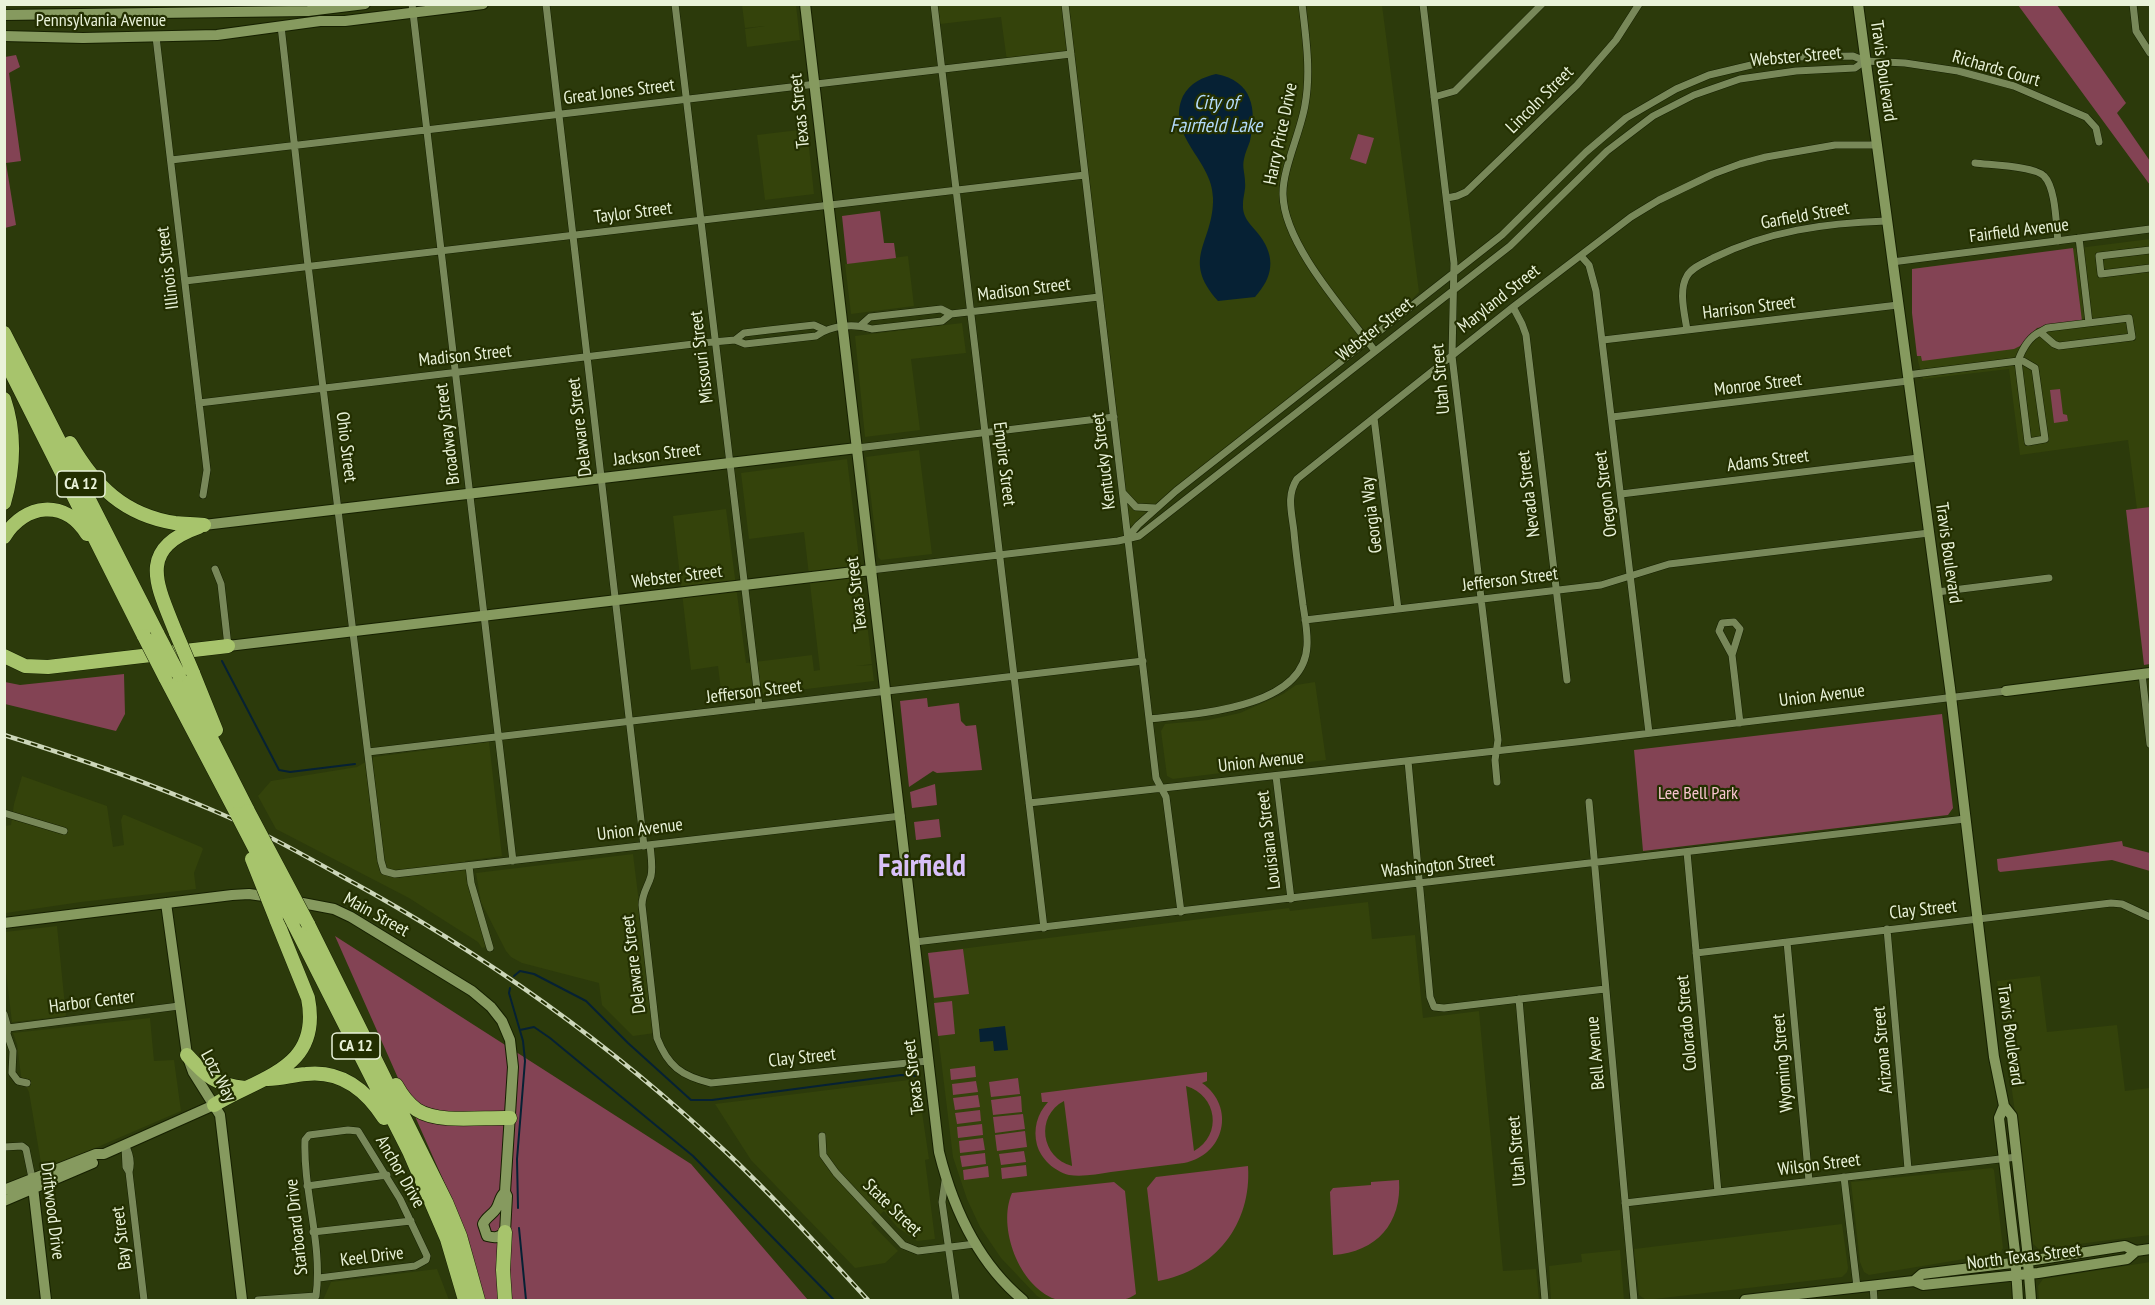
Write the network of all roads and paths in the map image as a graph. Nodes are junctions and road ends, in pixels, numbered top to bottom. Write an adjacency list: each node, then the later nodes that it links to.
1 (365, 4): 14 (main road, Pennsylvania Avenue)
2 (483, 4): 15 (main road, Pennsylvania Avenue)
3 (546, 4): 28 (street, Delaware Street)
4 (675, 4): 27 (street, Missouri Street)
5 (805, 4): 25 (main road, Texas Street)
6 (934, 4): 24 (street, Empire Street)
7 (1065, 4): 22 (street, Kentucky Street)
8 (1302, 4): 69 (street, Harry Price Drive)
9 (1422, 4): 26 (street, Utah Street)
10 (1639, 4): 37 (street, Lincoln Street)
11 (1858, 4): 23 (main road, Travis Boulevard)
12 (2133, 4): 21 (street)
13 (1542, 5): 26 (street)
14 (319, 7): 16 (main road, Pennsylvania Avenue); 17 (main road)
15 (412, 8): 17 (main road, Pennsylvania Avenue); 29 (street, Broadway Street)
16 (4, 15)
17 (320, 21): 18 (main road, Pennsylvania Avenue)
18 (281, 26): 20 (main road, Pennsylvania Avenue); 31 (street, Ohio Street)
19 (4, 36): 20 (main road, Pennsylvania Avenue)
20 (156, 37): 33 (street, Illinois Street)
21 (2151, 53)
22 (1071, 54): 24 (street, Great Jones Street); 35 (street, Kentucky Street)
23 (1865, 61): 30 (street, Richards Court); 32 (main road, Travis Boulevard); 51 (street, Webster Street); 53 (street, Webster Street)
24 (942, 69): 25 (street, Great Jones Street); 36 (street, Empire Street)
25 (814, 84): 27 (street, Great Jones Street); 38 (main road, Texas Street)
26 (1434, 97): 37 (street, Utah Street)
27 (686, 99): 28 (street, Great Jones Street); 39 (street, Missouri Street)
28 (558, 114): 29 (street, Great Jones Street); 42 (street, Delaware Street)
29 (426, 129): 31 (street, Great Jones Street); 45 (street, Broadway Street)
30 (2099, 142)
31 (294, 145): 33 (street, Great Jones Street); 49 (street, Ohio Street)
32 (1876, 145): 40 (main road, Travis Boulevard); 47 (street, Maryland Street)
33 (171, 160): 52 (street, Illinois Street)
34 (1975, 163): 44 (street)
35 (1085, 175): 36 (street, Taylor Street); 54 (street, Kentucky Street)
36 (956, 190): 38 (street, Taylor Street); 57 (street, Empire Street)
37 (1447, 198): 51 (street, Utah Street)
38 (828, 205): 39 (street, Taylor Street); 61 (main road, Texas Street)
39 (700, 220): 42 (street, Taylor Street); 70 (street, Missouri Street)
40 (1886, 221): 48 (main road, Travis Boulevard); 64 (street, Garfield Street)
41 (2151, 230): 43 (street, Fairfield Avenue)
42 (572, 235): 45 (street, Taylor Street); 73 (street, Delaware Street)
43 (2079, 238): 44 (street, Fairfield Avenue); 59 (street)
44 (2058, 241): 48 (street, Fairfield Avenue)
45 (441, 250): 49 (street, Taylor Street); 76 (street, Broadway Street)
46 (2151, 250): 50 (street)
47 (1581, 256): 56 (street, Maryland Street); 68 (street, Oregon Street)
48 (1892, 262): 55 (main road, Travis Boulevard)
49 (308, 266): 52 (street, Taylor Street); 78 (street, Ohio Street)
50 (2151, 268)
51 (1454, 272): 53 (street, Utah Street); 69 (street, Webster Street)
52 (185, 281): 80 (street, Illinois Street)
53 (1453, 290): 71 (street, Webster Street); 72 (street, Utah Street)
54 (1099, 297): 57 (street, Madison Street); 81 (street, Kentucky Street)
55 (1898, 305): 64 (street, Harrison Street); 77 (main road, Travis Boulevard)
56 (1513, 307): 72 (street, Maryland Street); 107 (street, Nevada Street)
57 (971, 312): 58 (street, Madison Street); 84 (street, Empire Street)
58 (951, 314): 60 (street, Madison Street); 60 (street, Madison Street)
59 (2089, 323): 65 (street); 65 (street)
60 (861, 325): 61 (street, Madison Street)
61 (843, 327): 63 (street, Madison Street); 85 (main road, Texas Street)
62 (4, 328): 96 (highway)
63 (825, 330): 67 (street, Madison Street); 67 (street, Madison Street)
64 (1687, 330): 68 (street, Harrison Street)
65 (2040, 332): 75 (street)
66 (4, 333): 115 (highway, CA 12)
67 (735, 340): 70 (street, Madison Street)
68 (1603, 340): 82 (street, Oregon Street)
69 (1367, 341): 71 (street, Harry Price Drive); 94 (street, Webster Street)
70 (715, 342): 73 (street, Madison Street); 87 (street, Missouri Street)
71 (1375, 351): 99 (street, Webster Street)
72 (1452, 356): 83 (street, Maryland Street); 109 (street, Utah Street)
73 (586, 357): 76 (street, Madison Street); 88 (street, Delaware Street)
74 (4, 358): 101 (highway, CA 12)
75 (2018, 361): 75 (street); 77 (street, Monroe Street)
76 (455, 372): 78 (street, Madison Street); 89 (street, Broadway Street)
77 (1908, 378): 82 (street, Monroe Street); 86 (main road, Travis Boulevard)
78 (323, 388): 80 (street, Madison Street); 95 (street, Ohio Street)
79 (4, 399): 93 (highway)
80 (199, 403): 92 (street, Illinois Street)
81 (1114, 417): 84 (street, Jackson Street); 90 (street, Kentucky Street)
82 (1612, 417): 91 (street, Oregon Street)
83 (1374, 418): 111 (street, Georgia Way); 113 (street, Maryland Street)
84 (985, 433): 85 (street, Jackson Street); 100 (street, Empire Street)
85 (857, 448): 87 (main road, Jackson Street); 103 (main road, Texas Street)
86 (1918, 458): 91 (street, Adams Street); 97 (main road, Travis Boulevard)
87 (729, 464): 88 (main road, Jackson Street); 106 (street, Missouri Street)
88 (601, 478): 89 (main road, Jackson Street); 110 (street, Delaware Street)
89 (470, 493): 95 (main road, Jackson Street); 112 (street, Broadway Street)
90 (1123, 493): 94 (street); 99 (street, Kentucky Street)
91 (1621, 494): 104 (street, Oregon Street)
92 (203, 495)
93 (4, 503)
94 (1156, 508): 99 (street, Webster Street)
95 (338, 509): 96 (main road, Jackson Street); 114 (street, Ohio Street)
96 (204, 525): 121 (highway, bridge)
97 (1929, 533): 104 (street, Jefferson Street); 108 (main road, Travis Boulevard)
98 (4, 537): 101 (highway)
99 (1128, 537): 100 (street, Webster Street); 119 (street, Kentucky Street)
100 (1000, 555): 103 (street, Webster Street); 122 (street, Empire Street)
101 (108, 566): 115 (highway, CA 12)
102 (215, 569): 116 (street)
103 (871, 570): 106 (main road, Webster Street); 124 (main road, Texas Street)
104 (1630, 575): 107 (street, Jefferson Street); 132 (street, Oregon Street)
105 (2049, 578): 108 (street)
106 (744, 586): 110 (main road, Webster Street); 127 (street, Missouri Street)
107 (1556, 589): 109 (street, Jefferson Street); 123 (street, Nevada Street)
108 (1937, 592): 126 (main road, Travis Boulevard)
109 (1481, 599): 111 (street, Jefferson Street); 135 (street, Utah Street)
110 (615, 600): 112 (main road, Webster Street); 129 (street, Delaware Street)
111 (1398, 609): 113 (street, Jefferson Street)
112 (484, 616): 114 (main road, Webster Street); 133 (street, Broadway Street)
113 (1305, 620): 128 (street)
114 (353, 632): 116 (main road, Webster Street); 136 (street, Ohio Street)
115 (151, 635): 121 (highway, CA 12, bridge)
116 (228, 646): 118 (highway)
117 (1732, 655): 117 (street); 130 (street)
118 (4, 656)
119 (1143, 661): 122 (street, Jefferson Street); 128 (street, Kentucky Street)
120 (2146, 673): 125 (main road, Union Avenue); 131 (street)
121 (179, 675): 143 (highway, CA 12); 143 (highway, CA 12)
122 (1014, 676): 124 (street, Jefferson Street); 142 (street, Empire Street)
123 (1567, 680)
124 (886, 691): 127 (street, Jefferson Street); 145 (main road, Texas Street)
125 (2006, 691): 126 (street, Union Avenue)
126 (1951, 697): 130 (street, Union Avenue); 146 (main road, Travis Boulevard)
127 (759, 706): 129 (street, Jefferson Street)
128 (1149, 719): 140 (street, Kentucky Street)
129 (629, 722): 133 (street, Jefferson Street); 148 (street, Delaware Street)
130 (1740, 723): 132 (street, Union Avenue)
131 (2149, 723): 134 (street)
132 (1649, 733): 135 (street, Union Avenue)
133 (499, 736): 136 (street, Jefferson Street); 150 (street, Broadway Street)
134 (2151, 744)
135 (1496, 751): 137 (street, Union Avenue); 139 (street)
136 (368, 752): 153 (street, Ohio Street)
137 (1408, 761): 138 (street, Union Avenue); 154 (street)
138 (1276, 777): 140 (street, Union Avenue); 155 (street, Louisiana Street)
139 (1497, 782)
140 (1162, 789): 142 (street, Union Avenue); 157 (street, Kentucky Street)
141 (1589, 802): 151 (street, Bell Avenue)
142 (1029, 803): 161 (street, Empire Street)
143 (243, 812): 172 (highway, CA 12, bridge); 176 (highway, bridge); 189 (highway, CA 12, bridge)
144 (4, 813): 147 (street)
145 (901, 816): 148 (street, Union Avenue); 163 (main road, Texas Street)
146 (1965, 819): 149 (street, Washington Street); 159 (main road, Travis Boulevard)
147 (64, 831)
148 (647, 846): 150 (street, Union Avenue); 175 (street, Delaware Street)
149 (1687, 852): 151 (street, Washington Street); 166 (street, Colorado Street)
150 (513, 861): 152 (street, Union Avenue)
151 (1595, 864): 154 (street, Washington Street); 167 (street, Bell Avenue)
152 (469, 866): 153 (street, Union Avenue); 165 (street)
153 (384, 871)
154 (1420, 883): 155 (street, Washington Street); 168 (street)
155 (1291, 899): 157 (street, Washington Street)
156 (166, 903): 160 (main road, Main Street); 169 (main road, Lotz Way); 181 (main road, Main Street)
157 (1180, 912): 161 (street, Washington Street)
158 (2151, 917): 159 (street, Clay Street)
159 (1978, 919): 162 (street, Clay Street); 180 (main road, Travis Boulevard)
160 (4, 923)
161 (1044, 928): 163 (street, Washington Street)
162 (1887, 929): 164 (street, Clay Street); 188 (street, Arizona Street)
163 (915, 942): 174 (main road, Texas Street)
164 (1787, 942): 166 (street, Clay Street); 193 (street, Wyoming Street)
165 (490, 948)
166 (1696, 953): 198 (street, Colorado Street)
167 (1605, 989): 168 (street); 200 (street, Bell Avenue)
168 (1519, 999): 226 (street, Utah Street)
169 (179, 1006): 171 (street, Harbor Center); 173 (main road, Lotz Way)
170 (4, 1014): 171 (street)
171 (8, 1028): 177 (street)
172 (369, 1046): 181 (highway); 222 (highway, CA 12)
173 (187, 1055): 178 (highway); 179 (main road, Lotz Way)
174 (928, 1061): 175 (street, Clay Street); 192 (main road, Texas Street)
175 (680, 1073)
176 (266, 1079): 178 (highway); 189 (highway)
177 (27, 1083)
178 (245, 1088): 179 (highway)
179 (214, 1105): 183 (main road); 219 (main road, Lotz Way)
180 (2004, 1106): 186 (main road, Travis Boulevard); 187 (main road, Travis Boulevard)
181 (510, 1118): 197 (main road, Main Street)
182 (822, 1136): 205 (street, State Street)
183 (125, 1145): 194 (main road); 218 (street, Bay Street)
184 (4, 1147): 194 (street, Driftwood Drive)
185 (304, 1154): 190 (street, Anchor Drive); 195 (street, Starboard Drive)
186 (2017, 1157): 187 (street, Wilson Street); 209 (main road, Travis Boulevard)
187 (2004, 1158): 188 (street, Wilson Street); 210 (main road, Travis Boulevard)
188 (1908, 1169): 191 (street, Wilson Street)
189 (418, 1172): 221 (highway, CA 12)
190 (387, 1175): 195 (street); 201 (street, Anchor Drive)
191 (1844, 1177): 193 (street, Wilson Street); 216 (street)
192 (946, 1179): 204 (main road, Texas Street); 205 (street, Texas Street)
193 (1809, 1181): 198 (street, Wilson Street)
194 (32, 1183): 196 (main road); 199 (main road); 217 (main road, Driftwood Drive)
195 (307, 1186): 202 (street, Starboard Drive)
196 (4, 1190)
197 (505, 1192): 203 (main road, Main Street); 203 (main road, Main Street)
198 (1718, 1192): 200 (street, Wilson Street)
199 (4, 1201)
200 (1625, 1203): 227 (street, Bell Avenue)
201 (411, 1221): 202 (street); 208 (street, Anchor Drive)
202 (313, 1232): 213 (street, Starboard Drive)
203 (505, 1232): 223 (highway)
204 (975, 1244): 205 (street, State Street); 225 (main road, Texas Street)
205 (949, 1248): 224 (street, Texas Street)
206 (2151, 1249): 207 (main road, North Texas Street)
207 (2136, 1251): 209 (main road, North Texas Street); 211 (main road, North Texas Street)
208 (426, 1260): 213 (street, Keel Drive)
209 (2028, 1262): 210 (main road, North Texas Street); 211 (main road, Travis Boulevard)
210 (2015, 1263): 212 (main road, Travis Boulevard); 214 (main road, North Texas Street)
211 (2028, 1274): 212 (main road, North Texas Street); 231 (main road, Travis Boulevard)
212 (2016, 1275): 214 (main road, North Texas Street); 230 (main road, Travis Boulevard)
213 (319, 1278): 220 (street, Starboard Drive)
214 (1914, 1281): 215 (main road, North Texas Street)
215 (1873, 1286): 216 (main road, North Texas Street); 229 (street)
216 (1857, 1287): 228 (main road, North Texas Street)
217 (46, 1300)
218 (144, 1300)
219 (242, 1300)
220 (258, 1300)
221 (465, 1300)
222 (478, 1300)
223 (505, 1300)
224 (956, 1300)
225 (1023, 1300)
226 (1545, 1300)
227 (1634, 1300)
228 (1745, 1300)
229 (1874, 1300)
230 (2018, 1300)
231 (2031, 1300)

